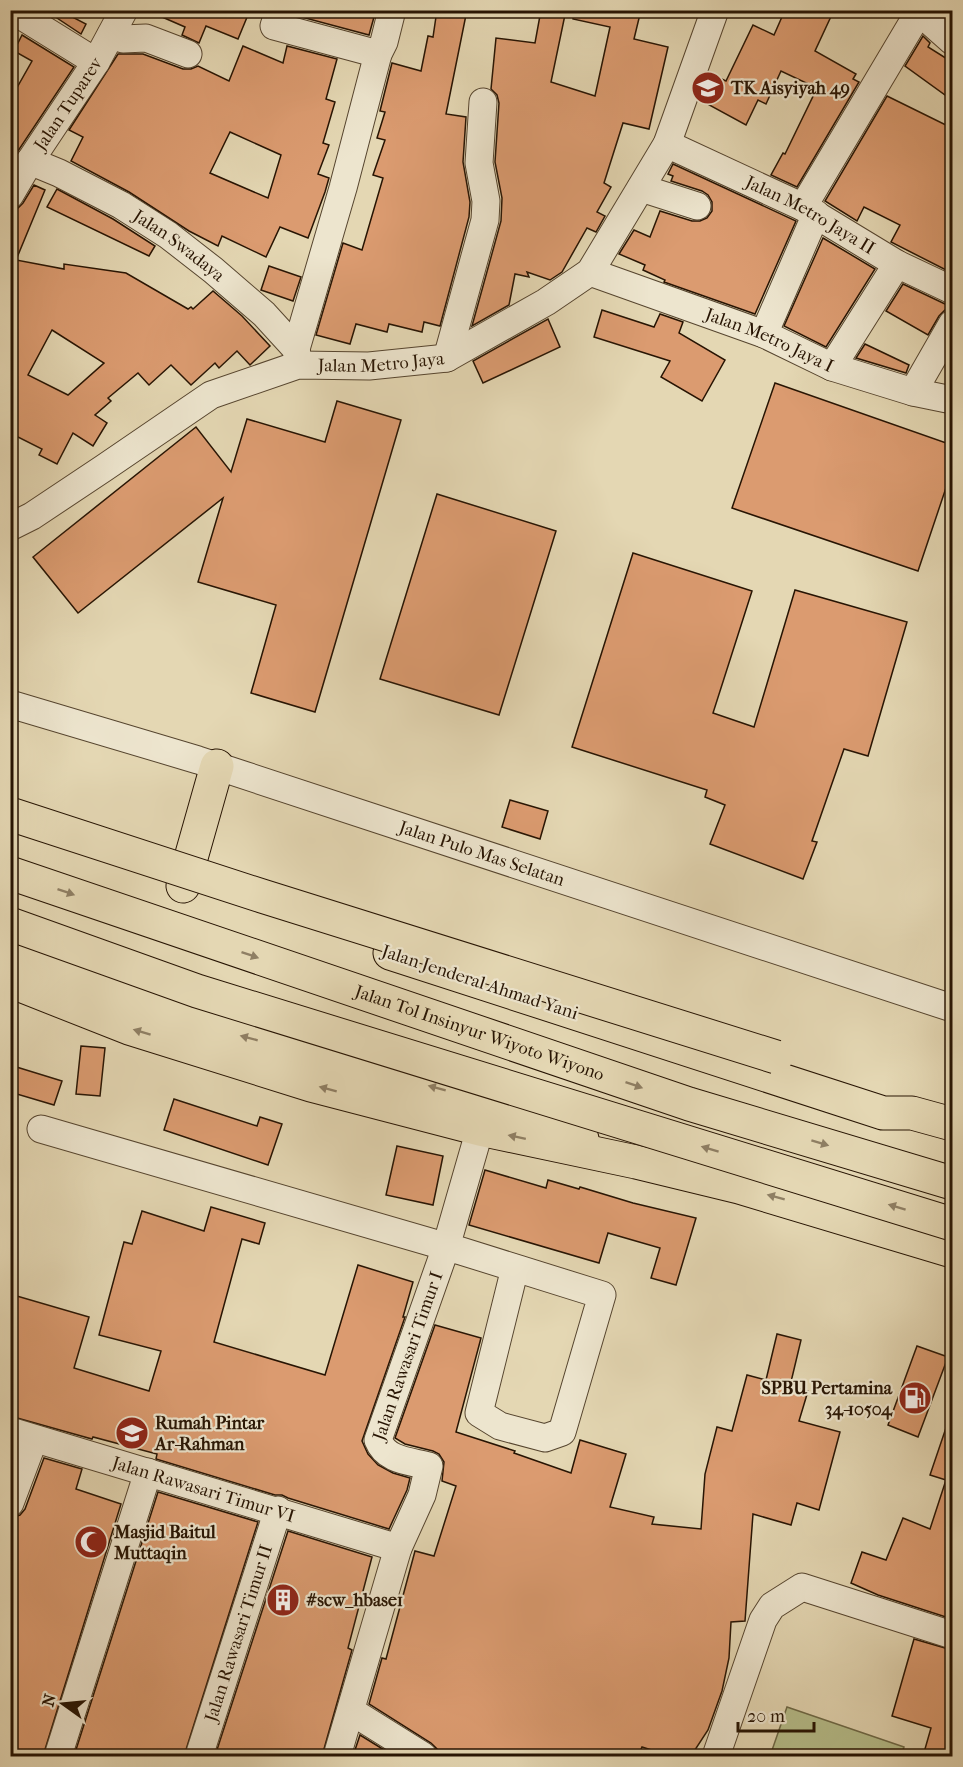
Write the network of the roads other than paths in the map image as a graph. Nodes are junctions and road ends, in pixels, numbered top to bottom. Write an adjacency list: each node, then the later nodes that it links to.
1 (12, 10): 11 (street)
2 (124, 10): 7 (street, Jalan Tuparev)
3 (279, 10): 10 (street)
4 (392, 10): 10 (street)
5 (715, 10): 13 (street, Jalan Metro Jaya)
6 (918, 11): 8 (street); 18 (street)
7 (111, 35): 9 (street); 11 (street, Jalan Tuparev)
8 (952, 41)
9 (188, 54)
10 (378, 54): 24 (street)
11 (96, 62): 14 (street, Jalan Tuparev)
12 (483, 102): 25 (street)
13 (667, 144): 15 (street, Jalan Metro Jaya); 18 (street, Jalan Metro Jaya II)
14 (30, 161): 16 (street, Jalan Tuparev); 24 (street, Jalan Swadaya)
15 (641, 188): 17 (street); 20 (street, Jalan Metro Jaya)
16 (10, 195)
17 (698, 206)
18 (809, 211): 19 (street, Jalan Metro Jaya II); 23 (street)
19 (897, 264): 21 (street, Jalan Metro Jaya II); 26 (street)
20 (590, 272): 23 (street, Jalan Metro Jaya I); 25 (street, Jalan Metro Jaya)
21 (952, 290)
22 (952, 324): 27 (street)
23 (764, 334): 26 (street, Jalan Metro Jaya I)
24 (297, 357): 25 (street, Jalan Metro Jaya); 29 (street, Jalan Metro Jaya)
25 (447, 358)
26 (832, 367): 27 (street, Jalan Metro Jaya I)
27 (913, 392): 28 (street, Jalan Metro Jaya I)
28 (952, 400)
29 (10, 527)
30 (10, 704): 31 (street, Jalan Pulo Mas Selatan)
31 (215, 774): 35 (highway); 39 (street, Jalan Pulo Mas Selatan)
32 (10, 814): 40 (highway, bridge)
33 (10, 825): 35 (highway, Jalan Jenderal Ahmad Yani)
34 (10, 873): 45 (highway, Jalan Tol Insinyur Wiyoto Wiyono, one-way to 45)
35 (183, 886): 40 (highway, Jalan Jenderal Ahmad Yani)
36 (10, 922): 44 (highway); 46 (highway, one-way to 36, bridge)
37 (10, 958): 44 (highway, one-way to 37)
38 (10, 981): 43 (highway, one-way to 38)
39 (952, 1008)
40 (912, 1113): 41 (highway, Jalan Jenderal Ahmad Yani)
41 (952, 1124)
42 (41, 1129): 47 (street)
43 (480, 1129): 44 (highway, one-way to 43); 47 (street, Jalan Rawasari Timur I)
44 (622, 1159): 48 (highway, one-way to 44)
45 (952, 1183)
46 (952, 1224)
47 (446, 1247): 49 (street); 54 (street, Jalan Rawasari Timur I)
48 (952, 1251)
49 (515, 1268): 49 (street)
50 (22, 1435): 51 (street, Jalan Rawasari Timur VI); 52 (street)
51 (148, 1472): 53 (street, Jalan Rawasari Timur VI); 57 (street)
52 (10, 1503)
53 (278, 1510): 54 (street, Jalan Rawasari Timur VI); 58 (street, Jalan Rawasari Timur II)
54 (398, 1548): 56 (street, Jalan Rawasari Timur I)
55 (952, 1635): 61 (street)
56 (351, 1711): 59 (street, Jalan Rawasari Timur I); 60 (street)
57 (58, 1756)
58 (199, 1756)
59 (337, 1756)
60 (423, 1756)
61 (716, 1756)

